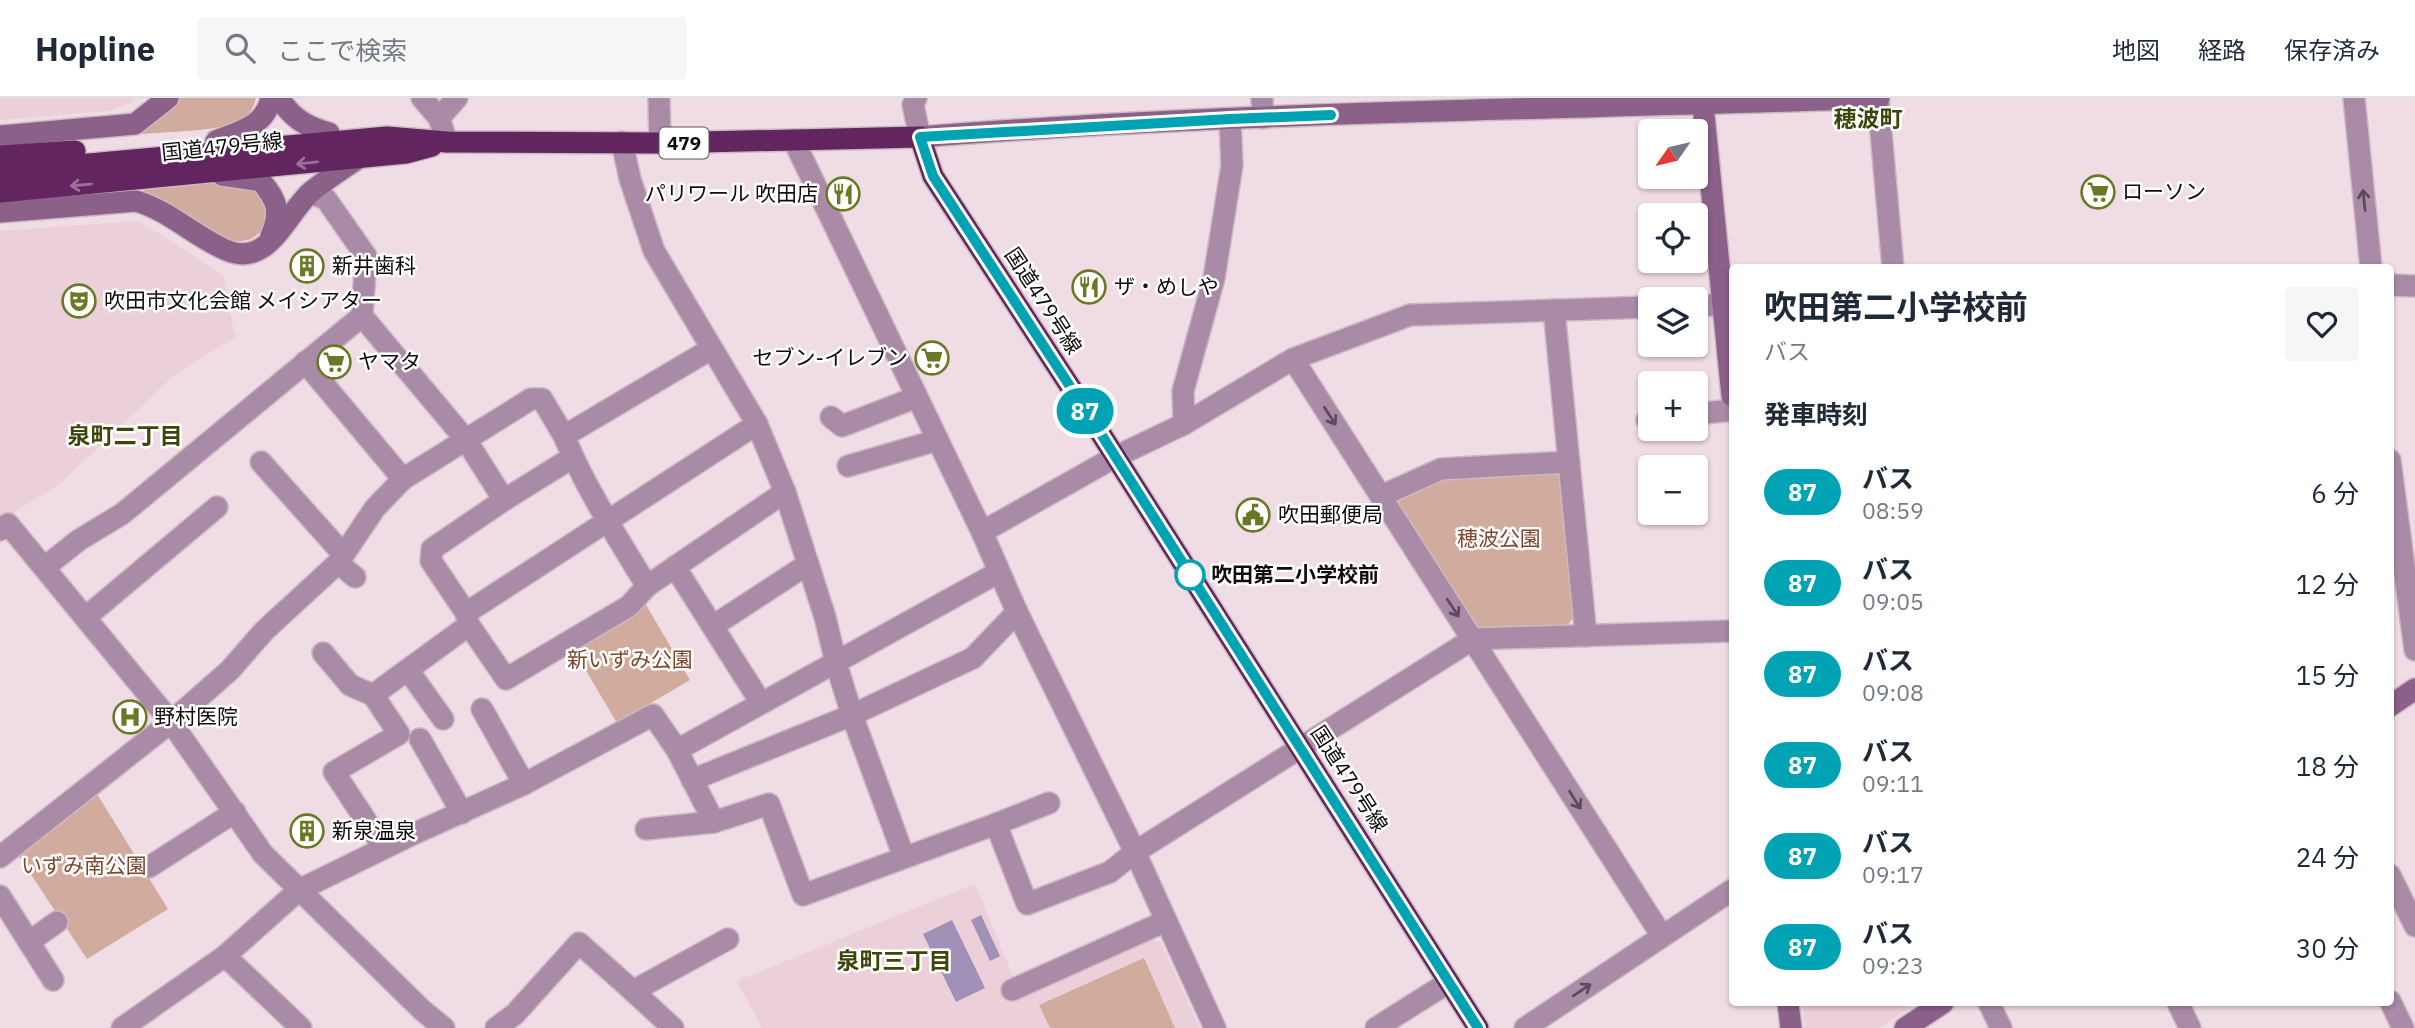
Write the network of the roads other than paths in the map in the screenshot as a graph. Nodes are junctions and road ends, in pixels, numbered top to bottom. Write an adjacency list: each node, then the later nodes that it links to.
1 (168, 98): 15 (street)
2 (271, 98): 18 (street)
3 (279, 98): 14 (street)
4 (422, 98): 12 (street)
5 (457, 98): 12 (street)
6 (659, 98): 22 (street)
7 (916, 98): 17 (street)
8 (1879, 98): 10 (street); 31 (street)
9 (2354, 98): 32 (street, one-way to 9)
10 (1702, 102): 11 (street); 35 (street)
11 (1262, 108): 13 (street)
12 (439, 118): 20 (street)
13 (1230, 119): 17 (street); 49 (street)
14 (329, 133): 16 (highway, 479); 18 (highway, 479)
15 (0, 136)
16 (387, 137): 20 (highway, 国道479号線 / 479); 25 (highway, 国道479号線 / 479)
17 (920, 137): 19 (highway, 国道479号線 / 479); 54 (highway, 国道479号線)
18 (216, 141): 23 (highway, 479)
19 (794, 141): 22 (highway, 国道479号線 / 479); 44 (street)
20 (447, 142): 21 (highway, 国道479号線 / 479); 24 (highway, 国道479号線 / 479)
21 (622, 142): 22 (highway, 国道479号線 / 479); 41 (street)
22 (660, 143)
23 (0, 156)
24 (360, 157): 26 (highway, 国道479号線 / 479, one-way to 26); 28 (street)
25 (0, 172)
26 (203, 174): 27 (highway, 国道479号線 / 479, one-way to 27); 30 (street)
27 (0, 192)
28 (310, 193): 30 (street); 39 (street)
29 (0, 212): 30 (street)
30 (268, 245)
31 (1893, 264)
32 (2371, 264)
33 (2394, 285): 34 (street)
34 (2415, 286)
35 (1728, 304): 36 (street); 40 (street)
36 (1708, 305)
37 (1638, 307): 38 (street)
38 (1554, 310): 42 (street); 56 (street)
39 (362, 316): 43 (street); 51 (street)
40 (1729, 327)
41 (711, 349): 48 (street); 50 (street)
42 (1293, 359): 49 (street); 61 (street, one-way to 61)
43 (305, 362): 58 (street); 69 (street)
44 (917, 397): 47 (street); 52 (street)
45 (1729, 410): 46 (street)
46 (1708, 413)
47 (831, 417)
48 (757, 424): 60 (street); 64 (street)
49 (1184, 424): 54 (street)
50 (564, 436): 51 (street); 53 (street)
51 (466, 440): 58 (street); 62 (street)
52 (938, 440): 57 (street); 66 (street)
53 (573, 457): 62 (street); 64 (street)
54 (1115, 457): 66 (street); 94 (highway, 国道479号線)
55 (261, 462): 67 (street)
56 (1569, 463): 61 (street); 79 (street)
57 (848, 467)
58 (403, 479): 67 (street)
59 (2394, 490): 81 (street)
60 (785, 492): 68 (street); 70 (street)
61 (1381, 496): 80 (street, one-way to 80)
62 (504, 500): 76 (street)
63 (218, 508): 75 (street)
64 (607, 520): 73 (street); 76 (street)
65 (0, 530): 69 (street)
66 (982, 532): 71 (street)
67 (341, 559): 72 (street); 92 (street)
68 (808, 564): 77 (street); 83 (street)
69 (45, 567): 75 (street)
70 (675, 567): 73 (street); 77 (street)
71 (999, 572): 74 (street); 83 (street)
72 (355, 577)
73 (647, 586): 76 (street)
74 (1017, 612): 90 (street); 105 (street)
75 (86, 617): 92 (street)
76 (468, 619): 84 (street)
77 (713, 626): 87 (street)
78 (1729, 631): 79 (street)
79 (1586, 636): 80 (street)
80 (1473, 639): 94 (street); 116 (street, one-way to 116)
81 (2415, 650)
82 (323, 653): 86 (street)
83 (836, 663): 87 (street); 90 (street)
84 (408, 670): 86 (street); 91 (street)
85 (2415, 689): 88 (street)
86 (373, 695): 104 (street)
87 (761, 703): 95 (street)
88 (2394, 703)
89 (482, 709): 97 (street)
90 (852, 715): 96 (street); 107 (street)
91 (443, 719)
92 (171, 722): 99 (street); 106 (street)
93 (420, 739): 100 (street)
94 (1300, 748): 105 (street); 121 (highway, 国道479号線)
95 (677, 750): 96 (street); 97 (street)
96 (692, 780): 101 (street)
97 (524, 784): 100 (street)
98 (1049, 803): 102 (street)
99 (235, 812): 108 (street); 110 (street)
100 (462, 813): 104 (street)
101 (713, 822): 103 (street); 107 (street)
102 (996, 824): 105 (street); 107 (street)
103 (646, 828)
104 (384, 848): 110 (street)
105 (1135, 852): 113 (street)
106 (0, 857)
107 (904, 857)
108 (149, 867)
109 (2394, 883): 115 (street)
110 (299, 890): 119 (street); 129 (street)
111 (1729, 892): 116 (street)
112 (0, 896): 118 (street)
113 (1166, 921): 123 (street); 134 (street)
114 (57, 922): 118 (street)
115 (2415, 926)
116 (1662, 936): 137 (street, one-way to 116)
117 (728, 939): 122 (street)
118 (29, 942): 120 (street)
119 (225, 956): 130 (street); 131 (street)
120 (53, 981)
121 (1448, 982): 135 (street); 136 (highway, 国道479号線)
122 (633, 990): 132 (street); 133 (street)
123 (1012, 990)
124 (1788, 1006): 138 (street)
125 (1938, 1006): 139 (street)
126 (1990, 1006): 140 (street)
127 (2179, 1006): 141 (street)
128 (2392, 1006): 142 (street)
129 (434, 1025)
130 (126, 1026)
131 (301, 1028)
132 (496, 1028)
133 (673, 1028)
134 (1215, 1028)
135 (1376, 1028)
136 (1478, 1028)
137 (1525, 1028)
138 (1791, 1028)
139 (1905, 1028)
140 (2001, 1028)
141 (2190, 1028)
142 (2403, 1028)

